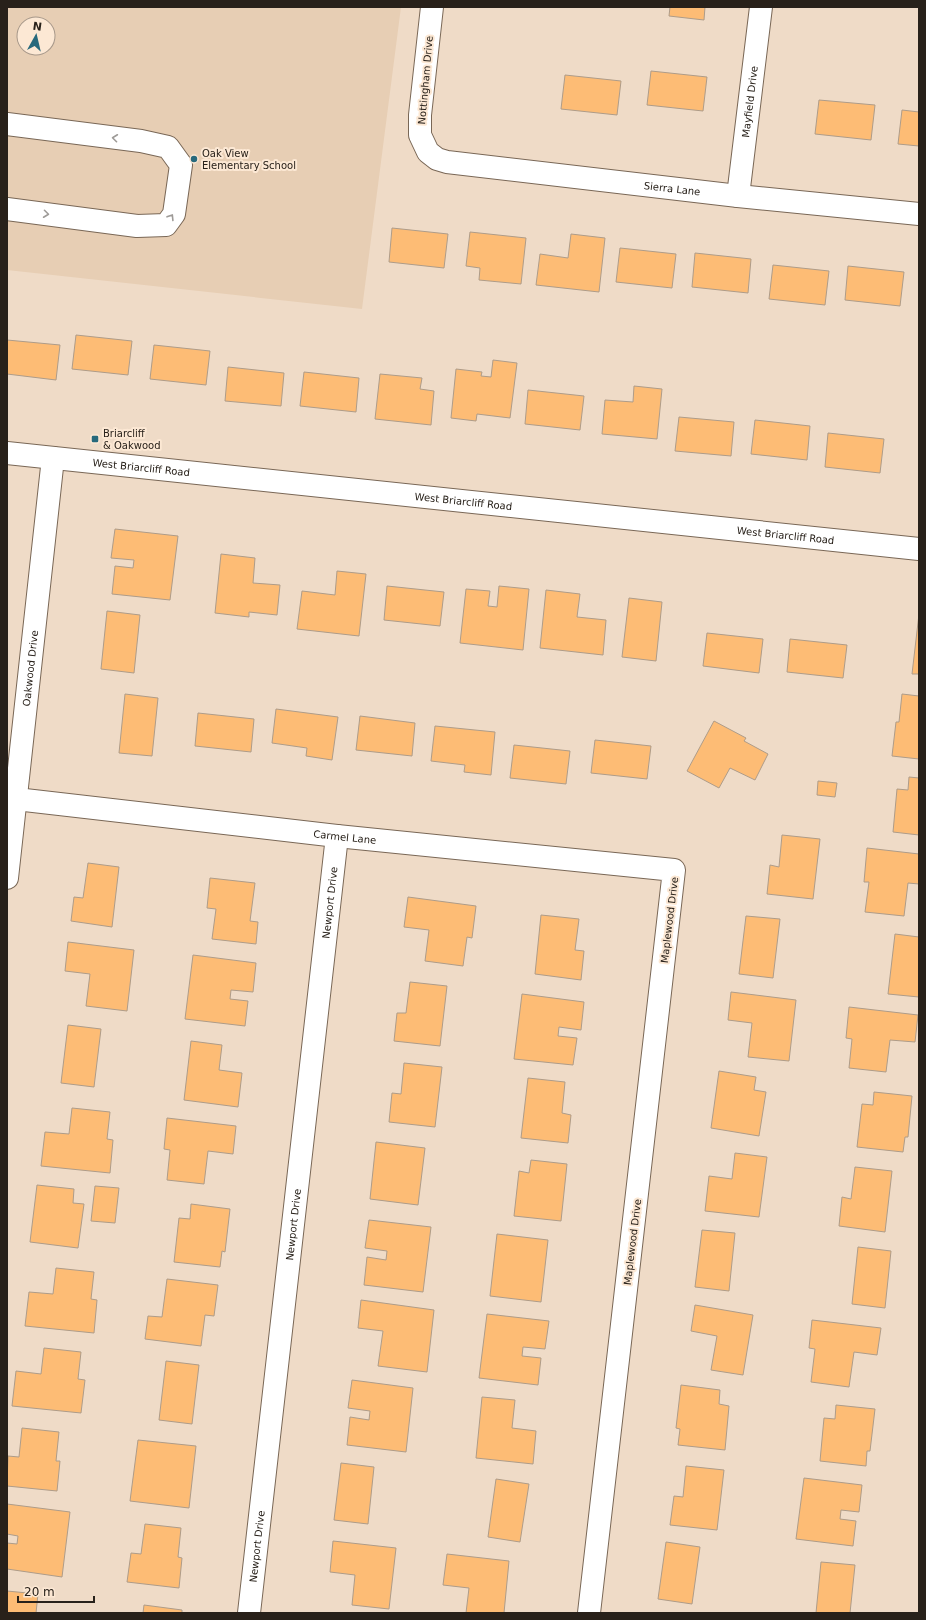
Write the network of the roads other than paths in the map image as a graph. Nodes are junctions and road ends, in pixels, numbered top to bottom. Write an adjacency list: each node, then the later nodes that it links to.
1 (432, 7): 4 (street, Nottingham Drive)
2 (761, 7): 5 (street, Mayfield Drive)
3 (7, 124): 6 (street, one-way to 3)
4 (428, 152): 5 (street, Sierra Lane)
5 (738, 196): 7 (street, Sierra Lane)
6 (7, 209)
7 (919, 214)
8 (7, 453): 9 (street, West Briarcliff Road)
9 (53, 458): 10 (street, West Briarcliff Road); 11 (street, Oakwood Drive)
10 (919, 549)
11 (16, 799): 12 (street, Carmel Lane); 14 (street, Oakwood Drive)
12 (337, 836): 13 (street, Carmel Lane); 15 (street, Newport Drive)
13 (674, 870): 16 (street, Maplewood Drive)
14 (7, 878)
15 (249, 1613)
16 (589, 1613)

